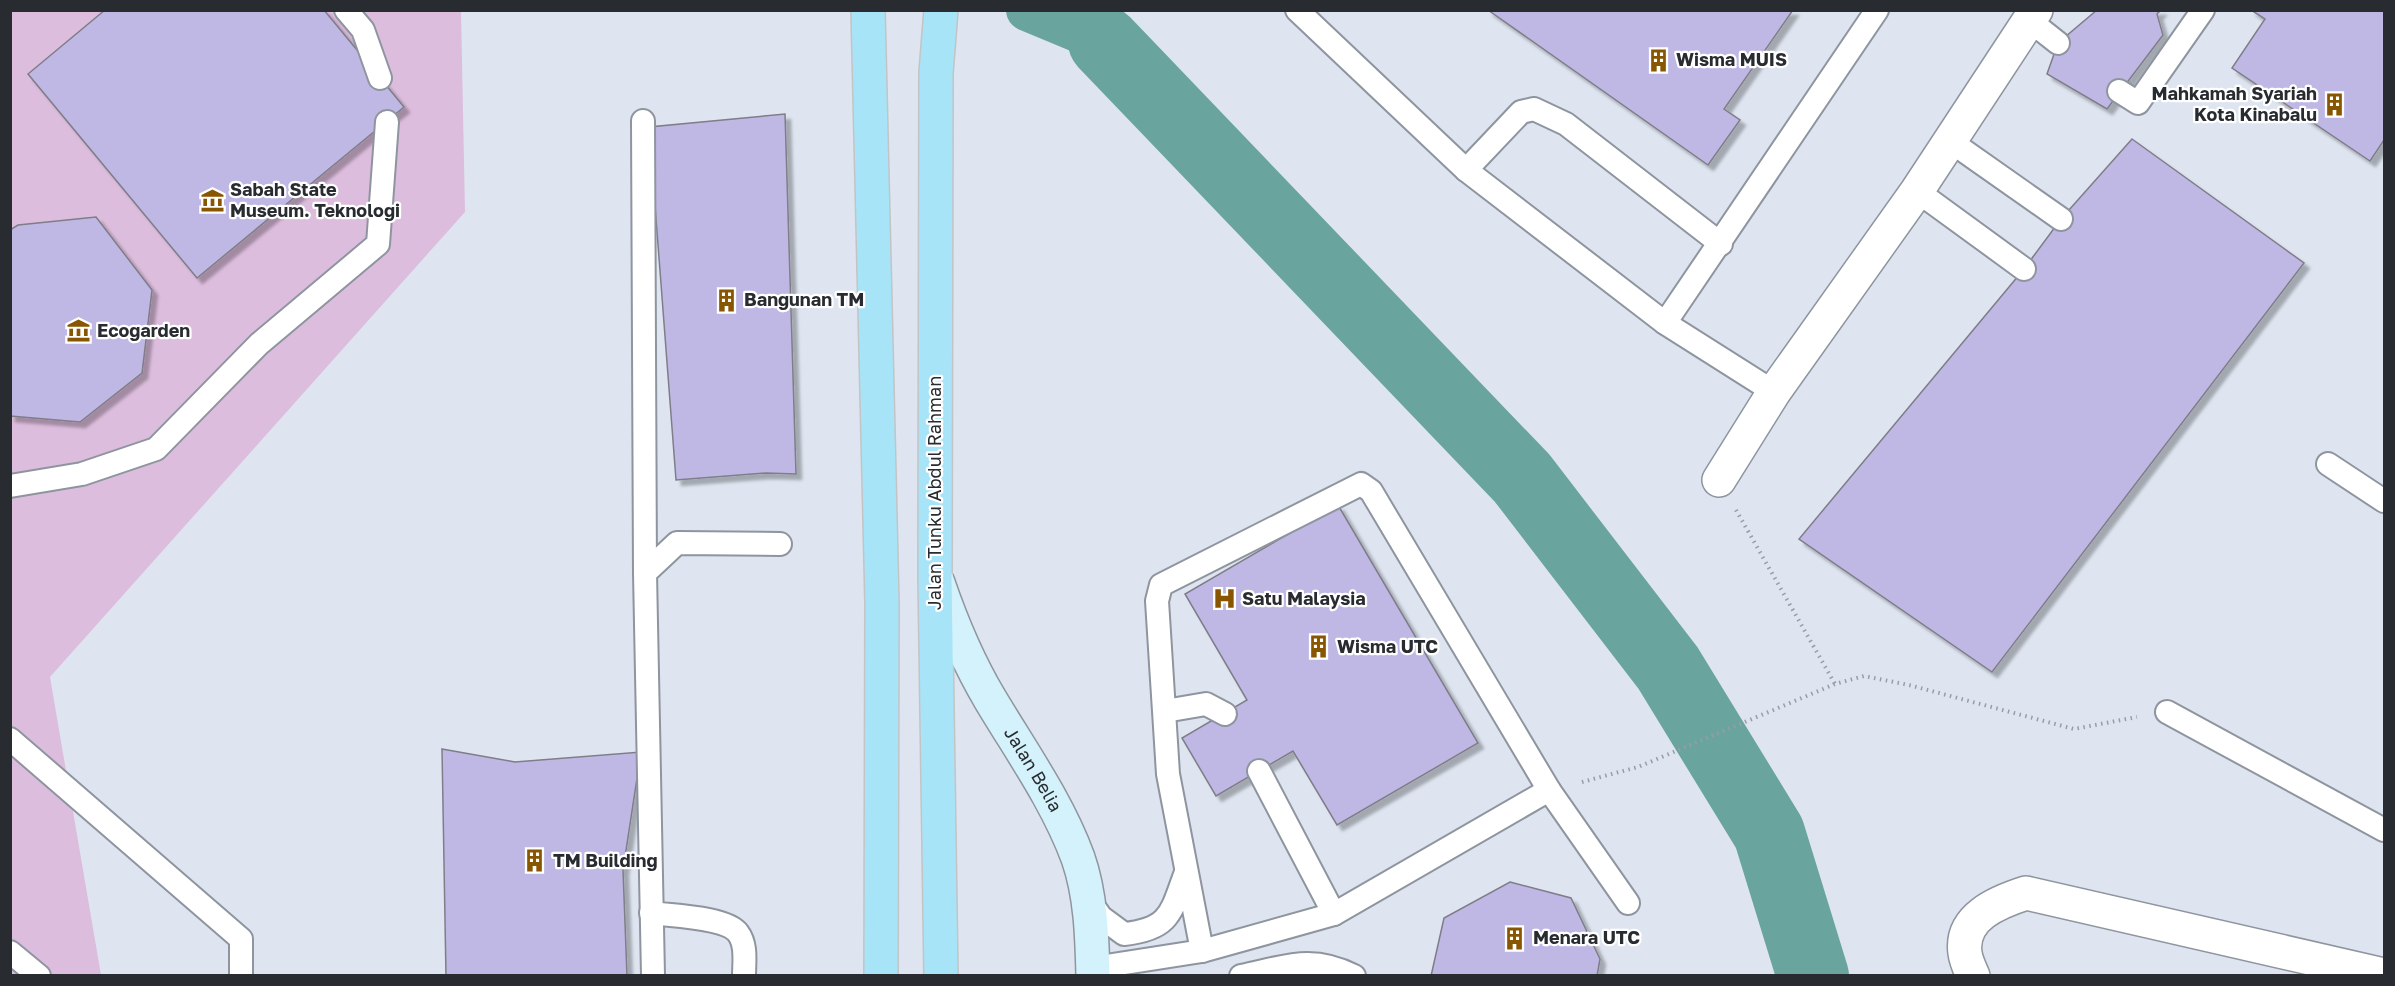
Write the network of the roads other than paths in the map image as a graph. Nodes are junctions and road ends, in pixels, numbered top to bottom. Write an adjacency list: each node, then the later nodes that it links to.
1 (346, 10): 9 (lane)
2 (868, 10): 47 (main road)
3 (941, 10): 27 (main road, Jalan Tunku Abdul Rahman)
4 (1297, 10): 14 (lane)
5 (1877, 10): 17 (lane)
6 (2203, 10): 10 (lane)
7 (2032, 15): 8 (lane); 13 (street)
8 (2058, 43)
9 (380, 78)
10 (2119, 92)
11 (643, 121): 26 (lane)
12 (387, 122): 23 (lane)
13 (1950, 141): 15 (street); 16 (lane)
14 (1466, 170): 17 (lane); 19 (lane)
15 (1917, 191): 18 (lane); 20 (street)
16 (2061, 219)
17 (1721, 244): 19 (lane)
18 (2024, 269)
19 (1665, 323): 20 (lane)
20 (1774, 392): 22 (street)
21 (2328, 464): 24 (lane)
22 (1719, 480)
23 (10, 486)
24 (2385, 501)
25 (780, 544): 26 (lane)
26 (645, 573): 38 (lane)
27 (935, 576): 36 (street, Jalan Belia); 48 (main road, Jalan Tunku Abdul Rahman)
28 (1165, 711): 30 (lane); 33 (lane); 35 (lane)
29 (2167, 712): 34 (lane)
30 (1225, 714)
31 (10, 739): 44 (lane)
32 (1259, 771): 39 (lane)
33 (1549, 790): 37 (lane); 39 (lane)
34 (2385, 830)
35 (1187, 871): 36 (lane); 40 (lane)
36 (1086, 896): 42 (street, Jalan Belia)
37 (1628, 903)
38 (651, 913): 45 (lane); 46 (lane)
39 (1334, 914): 40 (lane)
40 (1202, 951): 42 (lane)
41 (10, 952): 43 (lane)
42 (1093, 972)
43 (39, 975)
44 (241, 975)
45 (653, 975)
46 (744, 975)
47 (881, 975)
48 (940, 975)
49 (1241, 975): 50 (lane)
50 (1354, 975)
51 (1973, 975): 52 (street)
52 (2385, 975)

